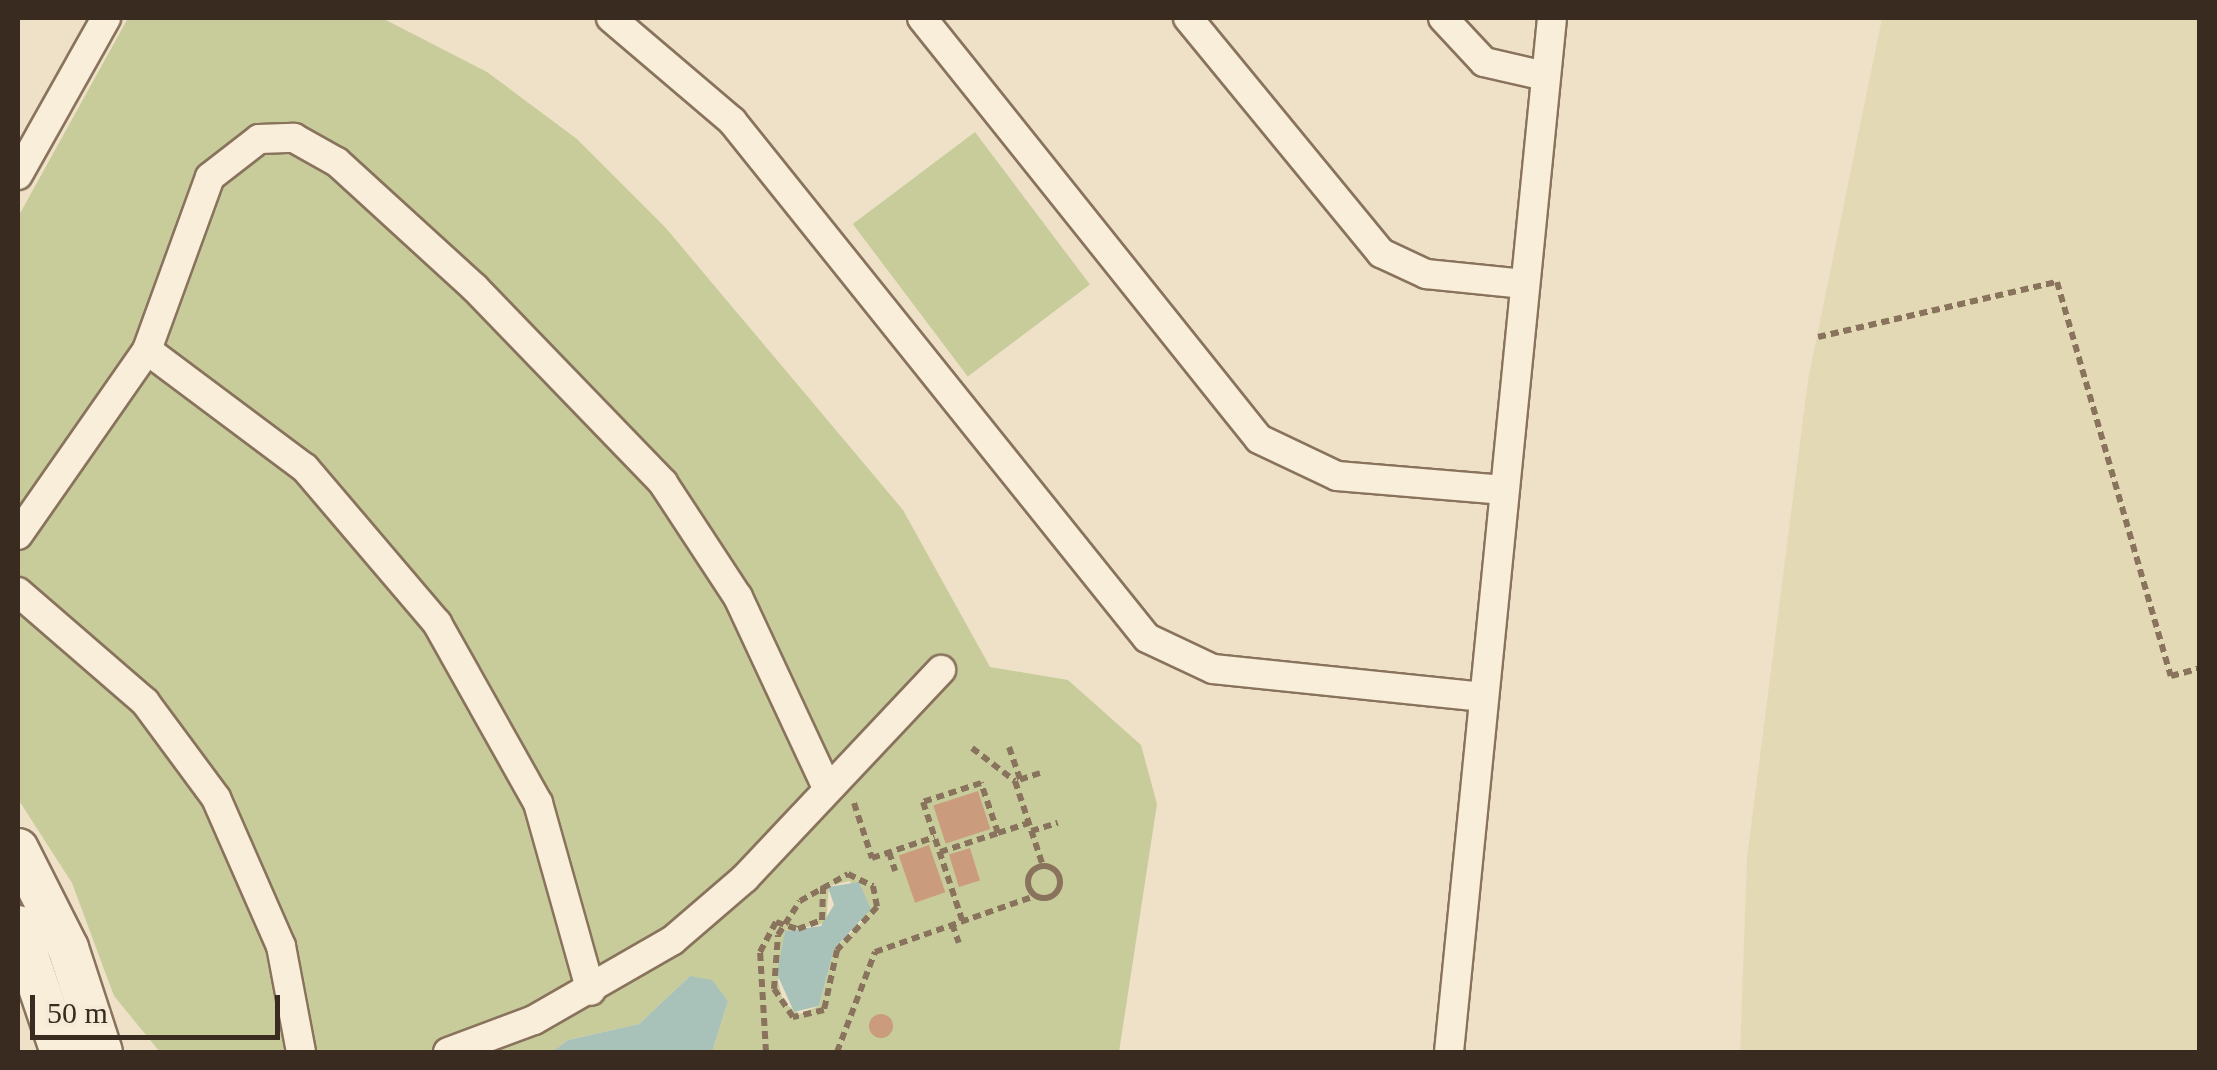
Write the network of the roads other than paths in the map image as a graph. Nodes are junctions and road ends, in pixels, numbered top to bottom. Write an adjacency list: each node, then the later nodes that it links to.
1 (106, 18): 8 (street)
2 (611, 18): 15 (street)
3 (922, 18): 11 (street)
4 (1188, 18): 9 (street)
5 (1444, 18): 7 (street)
6 (1552, 18): 7 (street)
7 (1544, 76): 9 (street)
8 (21, 163)
9 (1524, 284): 11 (street)
10 (148, 350): 12 (street); 16 (street); 19 (street)
11 (1504, 490): 15 (street)
12 (18, 535)
13 (18, 592): 22 (street)
14 (941, 670): 16 (street)
15 (1484, 697): 24 (street)
16 (835, 779): 19 (street)
17 (18, 848): 20 (street)
18 (18, 926): 21 (street)
19 (591, 991): 23 (street)
20 (96, 1051)
21 (61, 1052)
22 (301, 1052)
23 (448, 1052)
24 (1449, 1052)

